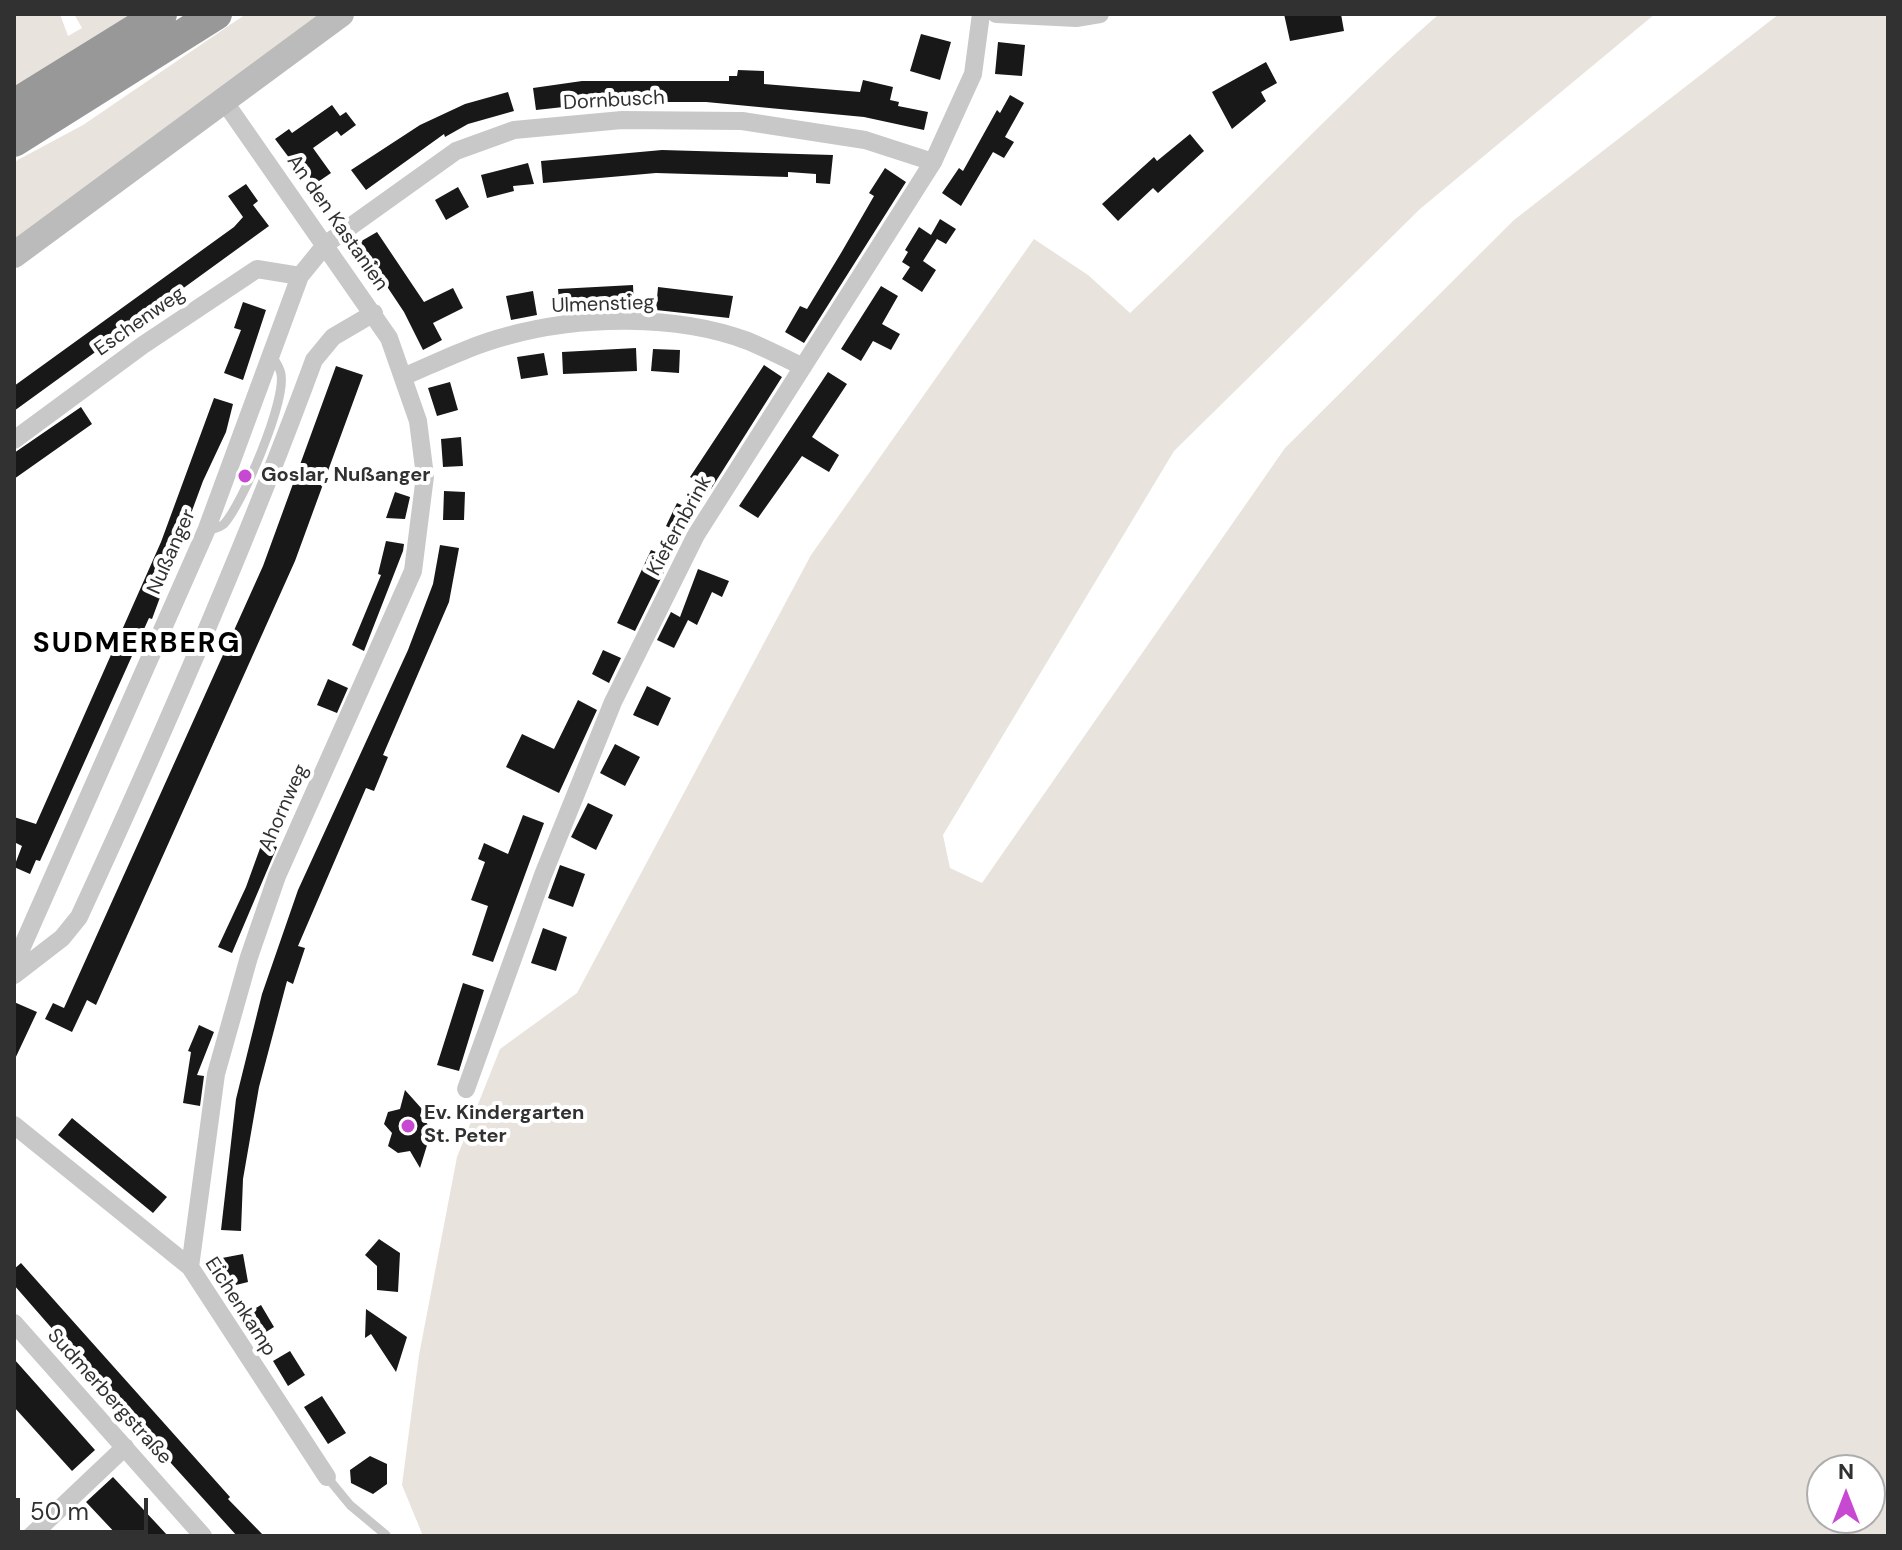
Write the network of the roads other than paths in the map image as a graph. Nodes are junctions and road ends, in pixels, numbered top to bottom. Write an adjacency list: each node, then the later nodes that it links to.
1 (161, 14): 8 (highway)
2 (216, 14): 9 (highway)
3 (341, 14): 7 (street)
4 (981, 14): 10 (street, Kiefernbrink)
5 (996, 14): 6 (street)
6 (1100, 14)
7 (224, 101): 11 (street, An den Kastanien); 12 (street)
8 (14, 105)
9 (14, 141)
10 (933, 162): 11 (street, Dornbusch); 15 (street, Kiefernbrink)
11 (326, 244): 13 (street, Nußanger); 14 (street, An den Kastanien)
12 (14, 255)
13 (300, 276): 17 (street, Eschenweg); 18 (street, Nußanger)
14 (374, 313): 16 (street, An den Kastanien); 19 (street)
15 (803, 367): 16 (street, Ulmenstieg); 20 (street, Kiefernbrink)
16 (405, 376): 22 (street, Ahornweg)
17 (14, 440)
18 (14, 965)
19 (14, 975)
20 (466, 1089)
21 (14, 1125): 22 (street, Eichenkamp)
22 (190, 1267): 25 (street, Eichenkamp)
23 (14, 1323): 24 (street, Sudmerbergstraße)
24 (125, 1447): 29 (street); 30 (street, Sudmerbergstraße)
25 (327, 1477): 27 (lane)
26 (14, 1532): 28 (street)
27 (386, 1535)
28 (18, 1536)
29 (31, 1536)
30 (203, 1536)

